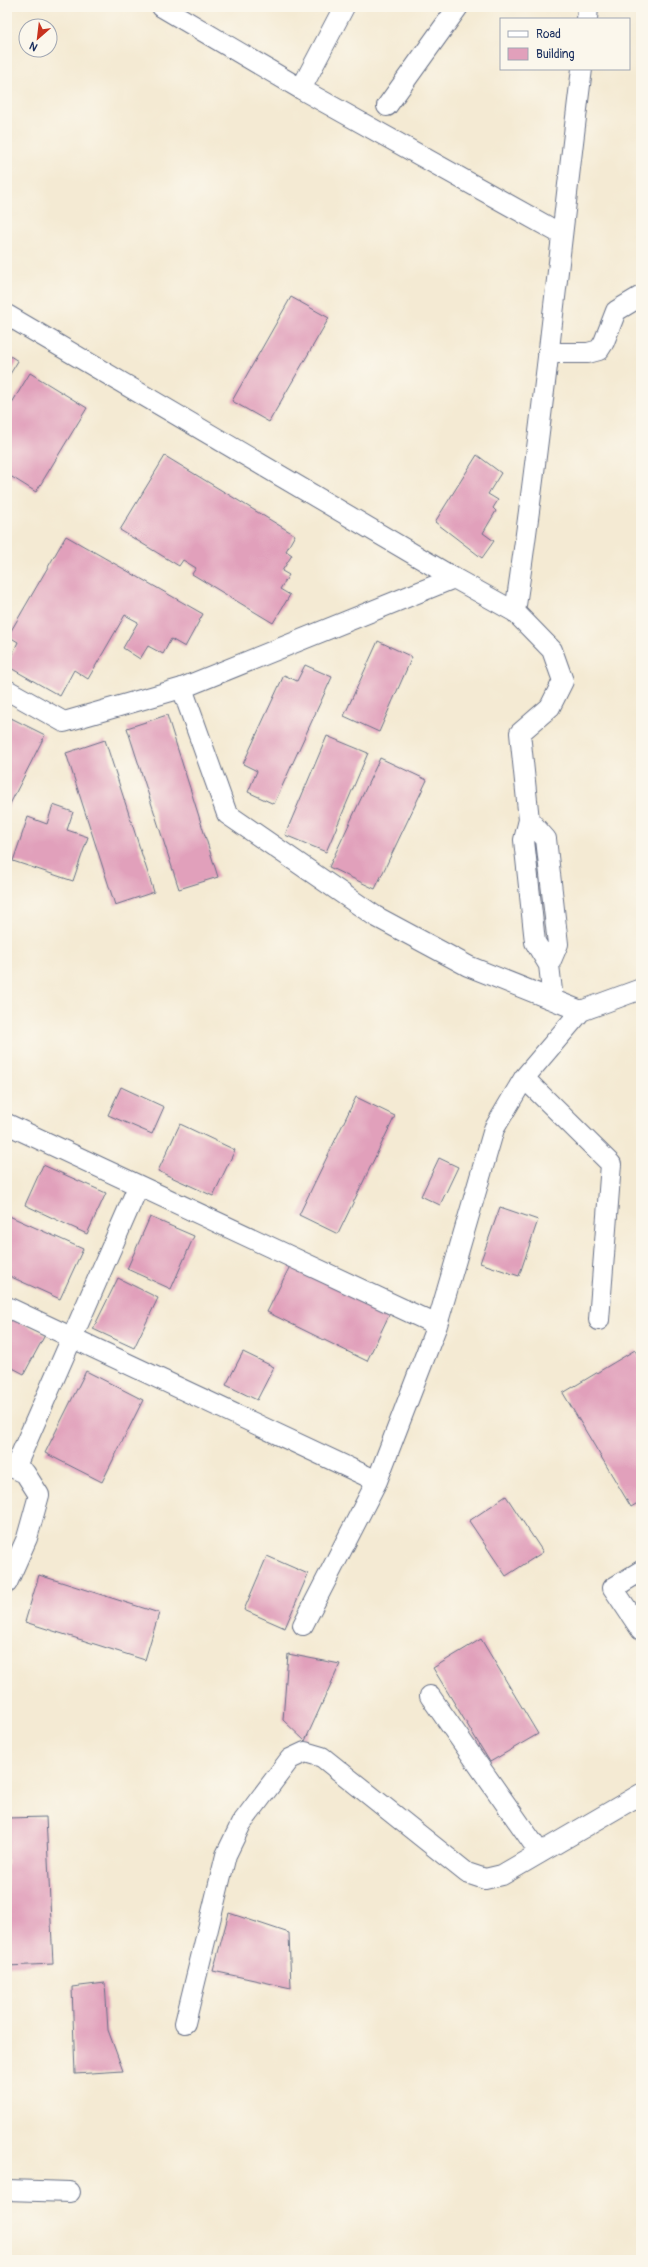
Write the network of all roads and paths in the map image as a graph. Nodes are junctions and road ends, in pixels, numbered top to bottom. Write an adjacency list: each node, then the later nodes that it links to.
1 (162, 7): 7 (street)
2 (344, 7): 7 (street)
3 (458, 7): 8 (street)
4 (588, 7): 5 (street)
5 (587, 18)
6 (582, 70): 9 (street)
7 (302, 90): 9 (street)
8 (387, 106)
9 (561, 234): 12 (street)
10 (641, 296): 12 (street)
11 (7, 315): 13 (street)
12 (548, 353): 14 (street)
13 (454, 578): 14 (street); 15 (street)
14 (515, 612): 18 (street)
15 (182, 688): 16 (street); 18 (street)
16 (7, 690)
17 (641, 989): 19 (street)
18 (553, 1000): 19 (street)
19 (580, 1011): 20 (street)
20 (524, 1078): 24 (street); 25 (street)
21 (7, 1124): 22 (street)
22 (138, 1187): 25 (street); 26 (street)
23 (7, 1307): 26 (street)
24 (598, 1320)
25 (437, 1326): 28 (street)
26 (72, 1338): 27 (street); 28 (street)
27 (11, 1467): 30 (street)
28 (377, 1481): 31 (street)
29 (641, 1571): 32 (street)
30 (7, 1582)
31 (303, 1625)
32 (641, 1630)
33 (430, 1696): 35 (street)
34 (641, 1794): 35 (street)
35 (540, 1853): 36 (street)
36 (185, 2023)
37 (7, 2190): 38 (street)
38 (70, 2192)

